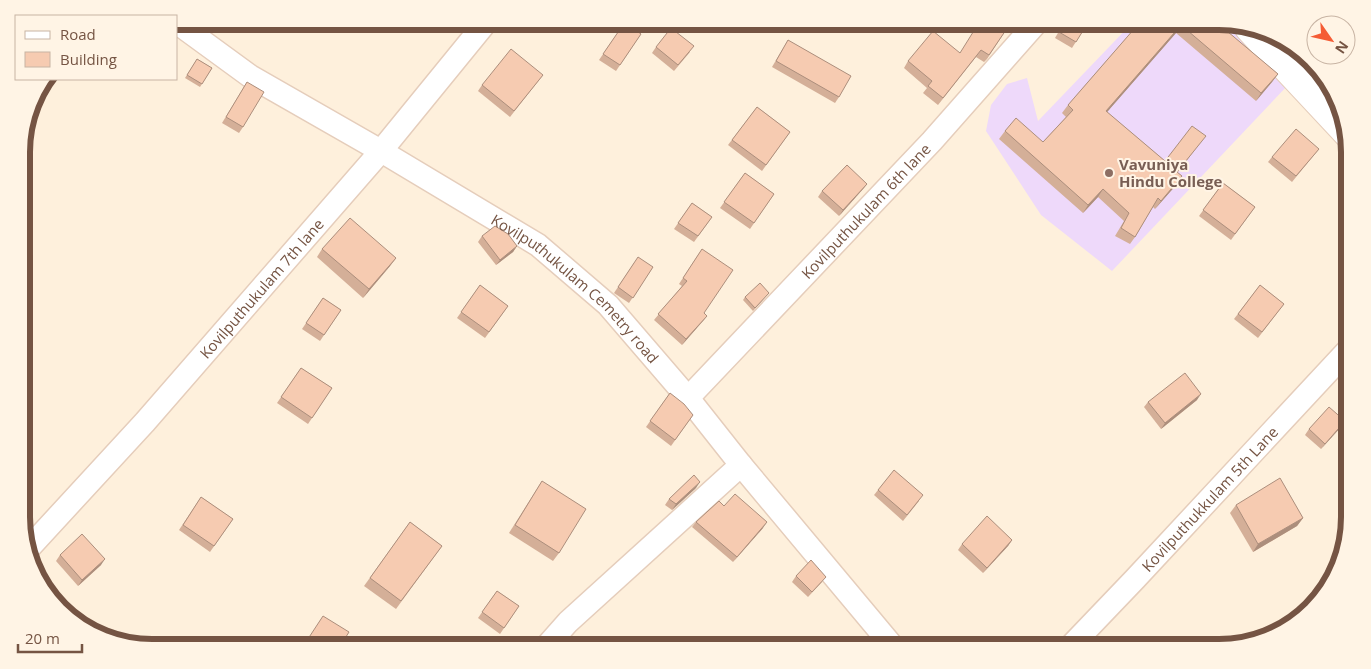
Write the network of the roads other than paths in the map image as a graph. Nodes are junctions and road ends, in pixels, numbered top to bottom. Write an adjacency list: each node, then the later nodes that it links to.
1 (187, 30): 6 (street, Kovilputhukulam Cemetry road)
2 (480, 30): 6 (street, Kovilputhukulam 7th lane)
3 (1030, 30): 8 (street, Kovilputhukulam 6th lane)
4 (1256, 35): 5 (street)
5 (1338, 123)
6 (381, 151): 8 (street, Kovilputhukulam Cemetry road); 10 (street, Kovilputhukulam 7th lane)
7 (1341, 358): 13 (street, Kovilputhukkulam 5th Lane)
8 (688, 398): 9 (street, Kovilputhukulam Cemetry road)
9 (741, 465): 11 (street); 12 (street, Kovilputhukulam Cemetry road)
10 (33, 544)
11 (553, 639)
12 (886, 639)
13 (1078, 639)

